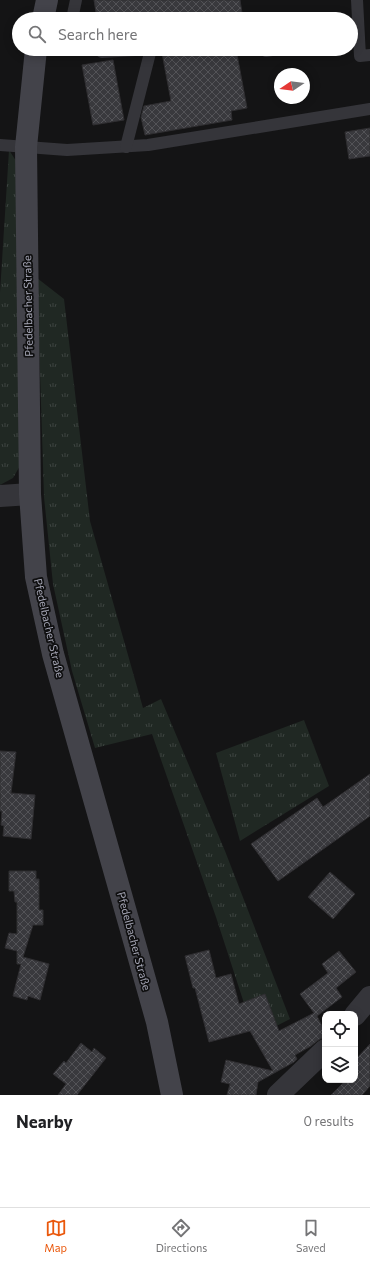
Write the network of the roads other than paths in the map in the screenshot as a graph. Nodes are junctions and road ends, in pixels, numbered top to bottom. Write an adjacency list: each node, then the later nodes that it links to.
1 (47, 0): 4 (street)
2 (76, 0): 5 (lane)
3 (357, 0): 6 (lane)
4 (44, 12)
5 (73, 12)
6 (356, 12)
7 (358, 47): 8 (lane)
8 (370, 55)
9 (35, 56): 13 (street, Pfedelbacher Straße)
10 (149, 56): 14 (lane)
11 (370, 109): 14 (lane)
12 (0, 145): 13 (lane)
13 (26, 147): 14 (lane); 15 (street, Pfedelbacher Straße)
14 (126, 147)
15 (30, 494): 16 (street); 20 (street, Pfedelbacher Straße)
16 (0, 496)
17 (370, 998): 18 (street)
18 (358, 1012)
19 (322, 1053): 21 (street)
20 (172, 1095)
21 (278, 1095)

